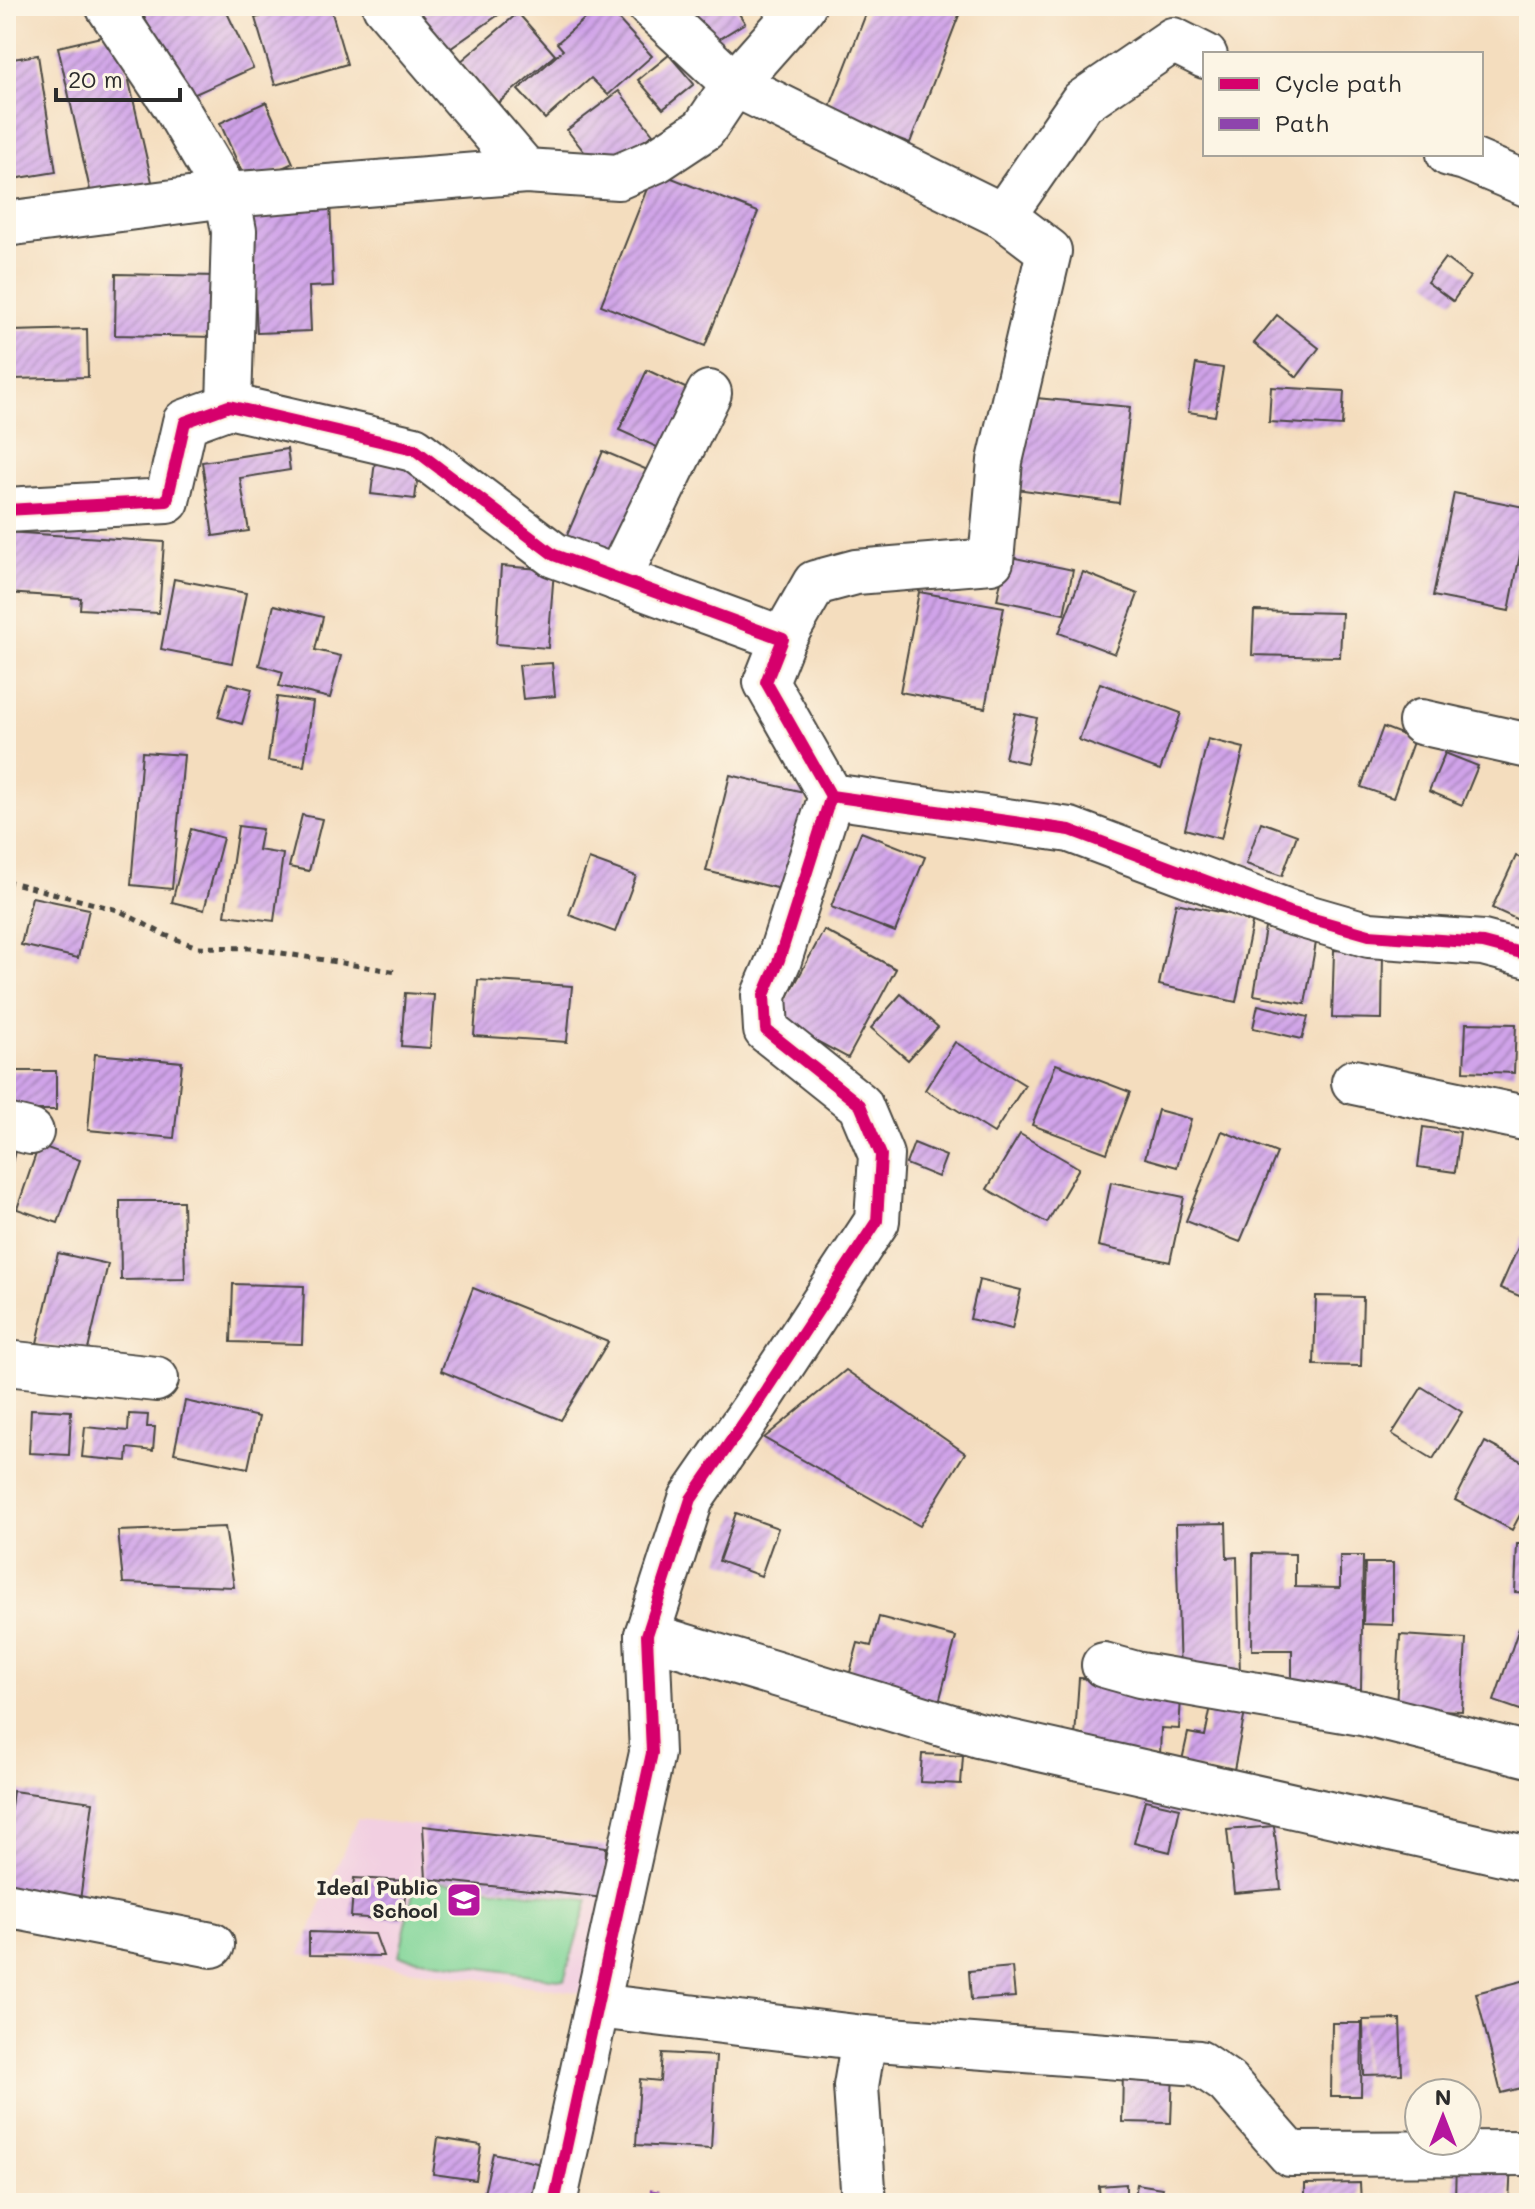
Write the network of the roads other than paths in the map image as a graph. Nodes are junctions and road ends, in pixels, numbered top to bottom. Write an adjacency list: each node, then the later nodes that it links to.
1 (108, 6): 10 (street)
2 (385, 6): 8 (street)
3 (650, 6): 6 (street)
4 (803, 6): 6 (street)
5 (1203, 55): 11 (street)
6 (734, 84): 8 (street); 11 (street)
7 (1457, 156): 9 (street)
8 (526, 171): 10 (street)
9 (1529, 185)
10 (227, 195): 12 (street); 14 (street)
11 (1003, 216): 17 (street)
12 (6, 224)
13 (709, 393): 16 (street)
14 (229, 406): 15 (street); 16 (street)
15 (6, 510)
16 (618, 579): 17 (street)
17 (783, 639): 20 (street)
18 (1421, 722): 19 (street)
19 (1529, 746)
20 (831, 796): 21 (street); 26 (street)
21 (1529, 955)
22 (1354, 1082): 23 (street)
23 (1529, 1119)
24 (6, 1363): 25 (street)
25 (156, 1379)
26 (647, 1635): 29 (street); 32 (street)
27 (1104, 1665): 28 (street)
28 (1529, 1755)
29 (1529, 1859)
30 (6, 1905): 31 (street)
31 (212, 1945)
32 (597, 2006): 33 (street); 35 (street)
33 (864, 2038): 34 (street); 36 (street)
34 (1529, 2153)
35 (554, 2203)
36 (864, 2203)

